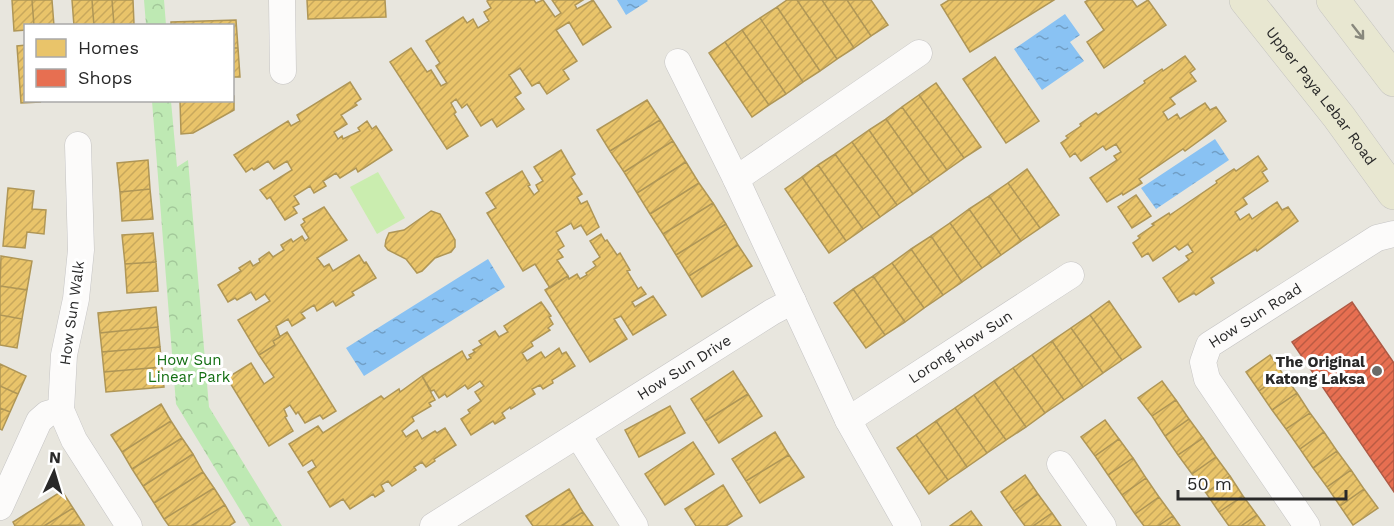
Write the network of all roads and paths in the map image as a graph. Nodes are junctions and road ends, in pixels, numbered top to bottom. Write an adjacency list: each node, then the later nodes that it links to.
1 (282, 0): 7 (street)
2 (1246, 0): 10 (main road, Upper Paya Lebar Road)
3 (1333, 0): 6 (main road, one-way to 6)
4 (919, 53): 9 (street)
5 (678, 62): 9 (street)
6 (1390, 67)
7 (283, 71)
8 (78, 145): 14 (street, How Sun Walk)
9 (736, 179): 13 (street)
10 (1394, 193)
11 (1394, 234): 24 (street, How Sun Road)
12 (1071, 275): 15 (street, Lorong How Sun)
13 (793, 301): 15 (street); 16 (street, How Sun Drive)
14 (61, 410): 18 (street); 19 (street, How Sun Walk)
15 (848, 420): 22 (street)
16 (578, 435): 20 (street, How Sun Drive); 21 (street)
17 (1060, 464): 23 (street)
18 (0, 507)
19 (129, 526)
20 (433, 526)
21 (635, 526)
22 (908, 526)
23 (1103, 526)
24 (1307, 526)

